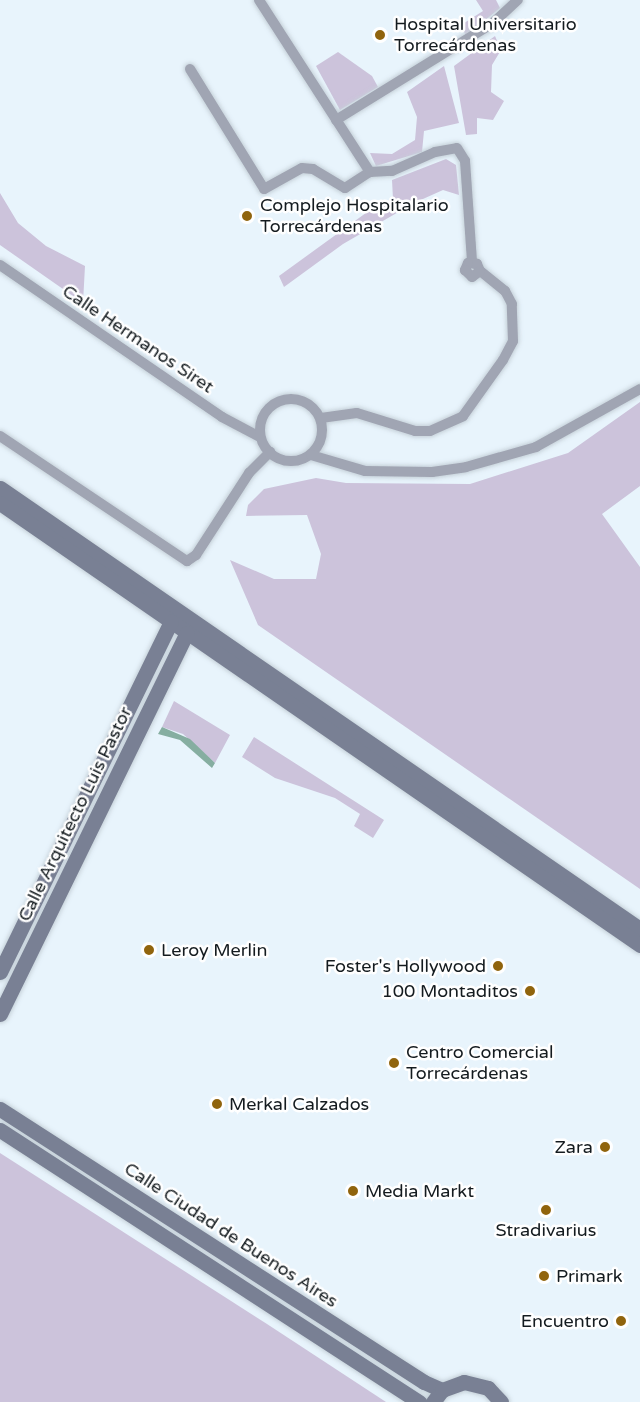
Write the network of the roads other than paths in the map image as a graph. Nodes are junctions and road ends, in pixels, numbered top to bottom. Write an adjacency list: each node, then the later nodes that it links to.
1 (259, 0): 4 (street)
2 (513, 2): 4 (street)
3 (190, 69): 5 (street)
4 (336, 120): 5 (street)
5 (370, 172): 8 (street)
6 (0, 265): 10 (street, Calle Hermanos Siret)
7 (640, 389): 12 (street)
8 (321, 418): 10 (street); 12 (street)
9 (0, 436): 11 (street)
10 (260, 437): 11 (street)
11 (270, 452): 12 (street)
12 (311, 455)
13 (0, 488): 17 (street)
14 (0, 503): 15 (street)
15 (171, 622): 16 (street); 19 (street, Calle Arquitecto Luis Pastor)
16 (187, 633): 18 (street); 20 (street, Calle Arquitecto Luis Pastor)
17 (640, 929)
18 (640, 945)
19 (0, 972)
20 (0, 1014)
21 (0, 1109): 23 (street, Calle Ciudad de Buenos Aires)
22 (0, 1130): 24 (street, Calle Ciudad de Buenos Aires)
23 (437, 1396): 25 (street, Calle Ciudad de Buenos Aires)
24 (419, 1402)
25 (501, 1402)

